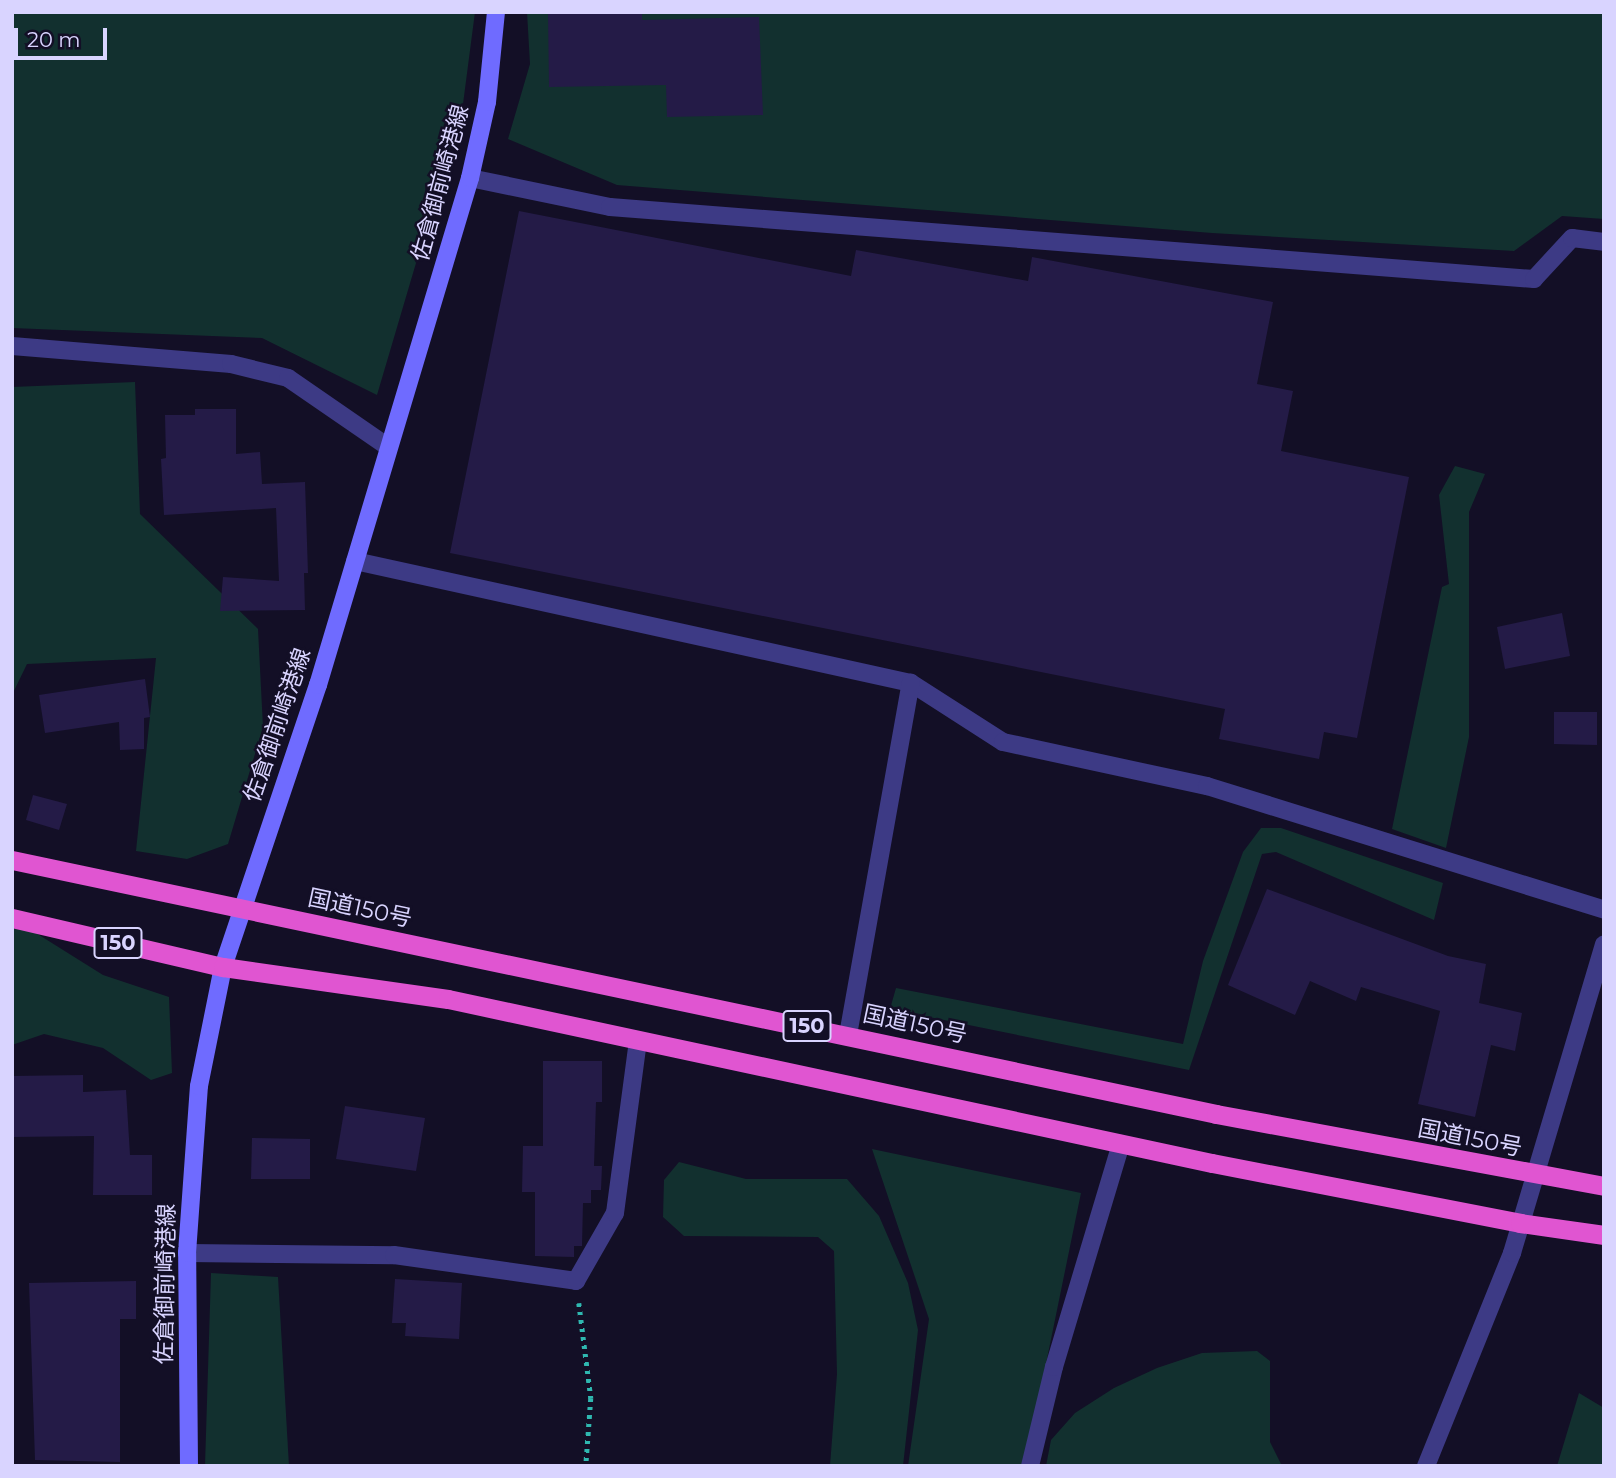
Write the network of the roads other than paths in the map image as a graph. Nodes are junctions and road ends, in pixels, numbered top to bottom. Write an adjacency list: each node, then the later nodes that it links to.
1 (496, 12): 2 (main road, 佐倉御前崎港線)
2 (470, 178): 3 (street); 5 (main road, 佐倉御前崎港線)
3 (1604, 242)
4 (12, 345): 5 (street)
5 (388, 447): 6 (main road, 佐倉御前崎港線)
6 (355, 561): 7 (street); 9 (main road, 佐倉御前崎港線)
7 (911, 683): 10 (street); 14 (street)
8 (12, 860): 9 (highway, 国道150号 / 150)
9 (244, 909): 13 (main road, 佐倉御前崎港線); 14 (highway, 国道150号 / 150)
10 (1604, 910)
11 (12, 918): 13 (highway, 150)
12 (1604, 944): 17 (street)
13 (223, 967): 15 (highway, 150); 21 (main road, 佐倉御前崎港線)
14 (848, 1035): 17 (highway, 国道150号 / 150)
15 (638, 1041): 16 (highway, 150); 21 (street)
16 (1121, 1144): 19 (highway, 150); 23 (street)
17 (1535, 1175): 18 (highway, 国道150号 / 150); 19 (street)
18 (1604, 1186)
19 (1520, 1223): 20 (highway, 150); 24 (street)
20 (1604, 1235)
21 (187, 1253): 22 (main road, 佐倉御前崎港線)
22 (189, 1466)
23 (1030, 1466)
24 (1426, 1466)

